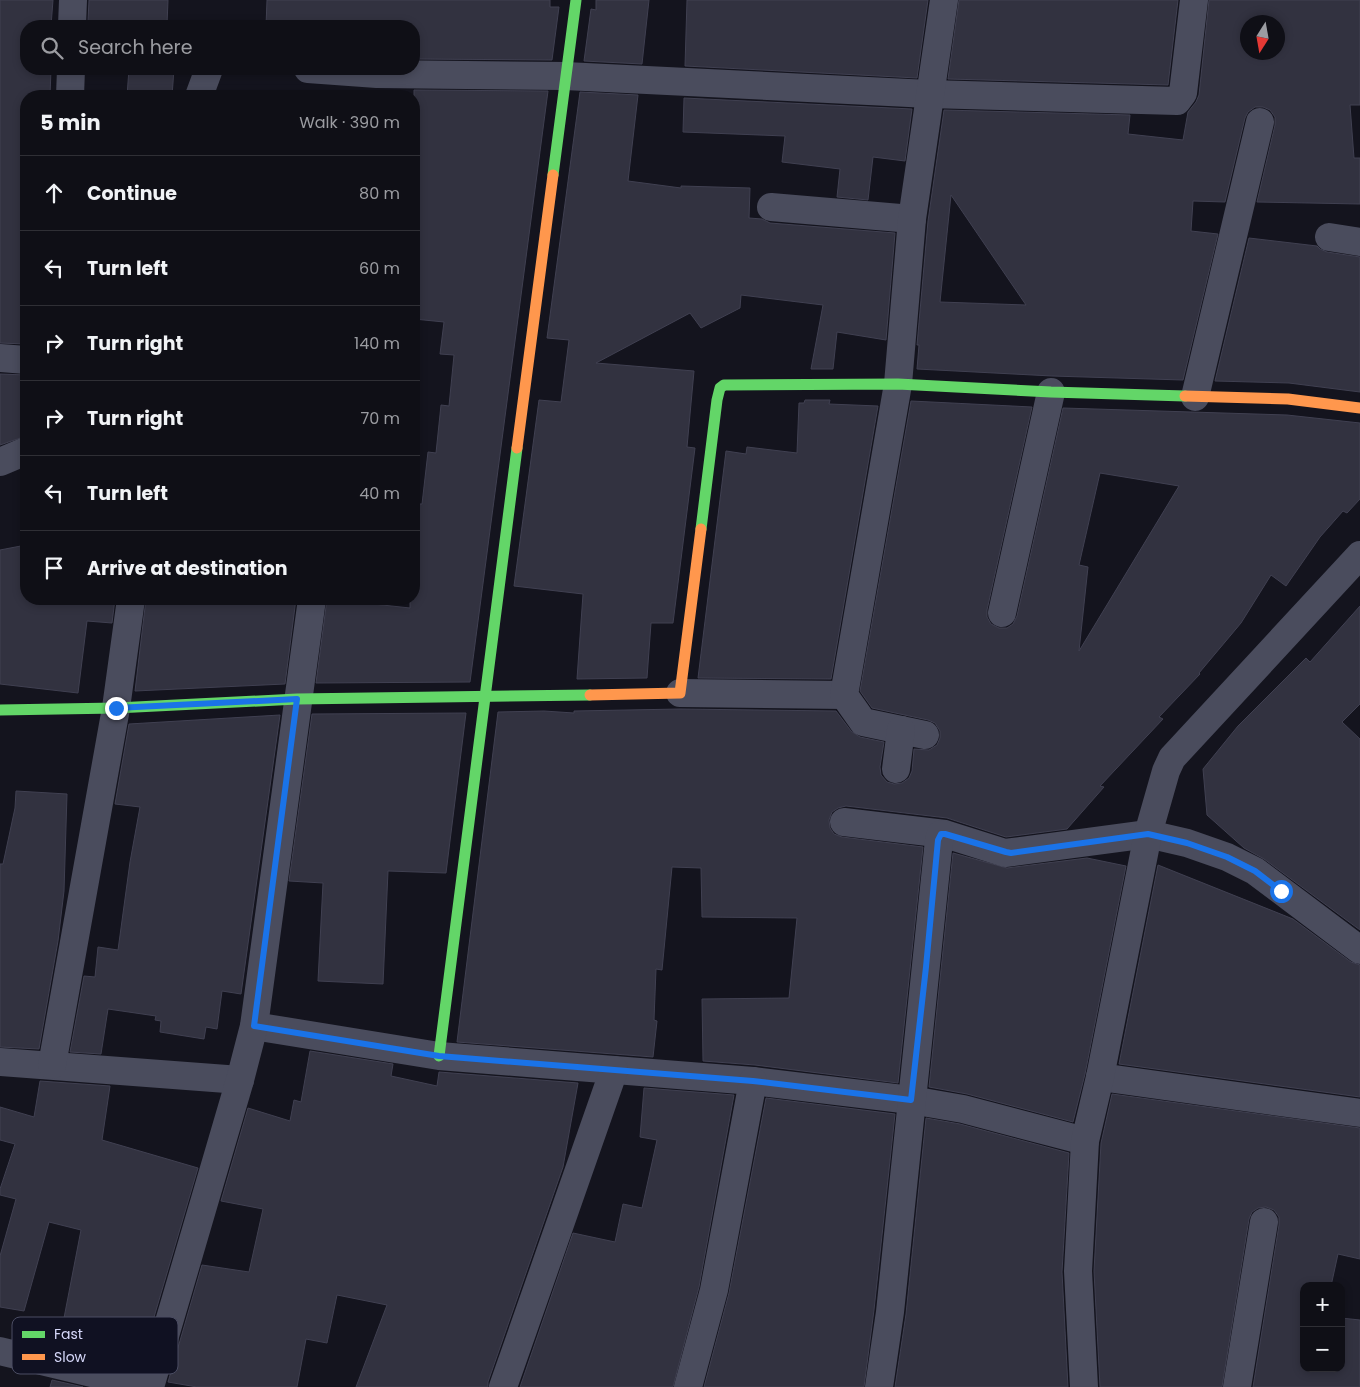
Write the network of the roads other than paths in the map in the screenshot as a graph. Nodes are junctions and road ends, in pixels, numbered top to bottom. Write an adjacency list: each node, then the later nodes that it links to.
1 (73, 0): 5 (street)
2 (576, 0): 9 (street)
3 (944, 0): 13 (street)
4 (1194, 0): 13 (street)
5 (72, 20)
6 (70, 75): 11 (street)
7 (207, 75): 12 (street)
8 (334, 75): 10 (street)
9 (565, 76): 10 (street); 13 (street); 33 (street)
10 (376, 85)
11 (70, 90)
12 (201, 90)
13 (929, 94): 16 (street)
14 (1260, 122): 23 (street)
15 (771, 207): 16 (street)
16 (912, 219): 21 (street)
17 (1329, 237): 18 (street)
18 (1360, 242)
19 (0, 358): 20 (street)
20 (20, 360)
21 (898, 384): 22 (street); 31 (street); 32 (street)
22 (1052, 392): 23 (street); 30 (street)
23 (1195, 397): 24 (street)
24 (1360, 408)
25 (20, 454): 26 (street)
26 (0, 462)
27 (1360, 555): 40 (street)
28 (130, 605): 35 (street)
29 (311, 605): 34 (street)
30 (1002, 613)
31 (680, 693): 32 (street); 33 (street)
32 (844, 695): 37 (street)
33 (484, 698): 34 (street); 43 (street)
34 (297, 699): 35 (street); 42 (street)
35 (116, 708): 36 (street); 45 (street)
36 (0, 710)
37 (896, 769)
38 (844, 822): 39 (street)
39 (941, 834): 40 (street); 50 (street)
40 (1148, 834): 41 (street); 47 (street)
41 (1360, 950)
42 (254, 1026): 43 (street); 48 (street)
43 (439, 1056): 46 (street)
44 (0, 1062): 45 (street)
45 (52, 1065): 48 (street)
46 (614, 1070): 49 (street); 57 (street)
47 (1100, 1077): 51 (street); 52 (street)
48 (240, 1080): 54 (street)
49 (753, 1081): 50 (street); 58 (street)
50 (911, 1100): 52 (street); 59 (street)
51 (1360, 1112)
52 (1085, 1141): 60 (street)
53 (1264, 1222): 61 (street)
54 (171, 1317)
55 (96, 1374): 56 (street)
56 (154, 1374)
57 (503, 1387)
58 (688, 1387)
59 (879, 1387)
60 (1084, 1387)
61 (1237, 1387)

